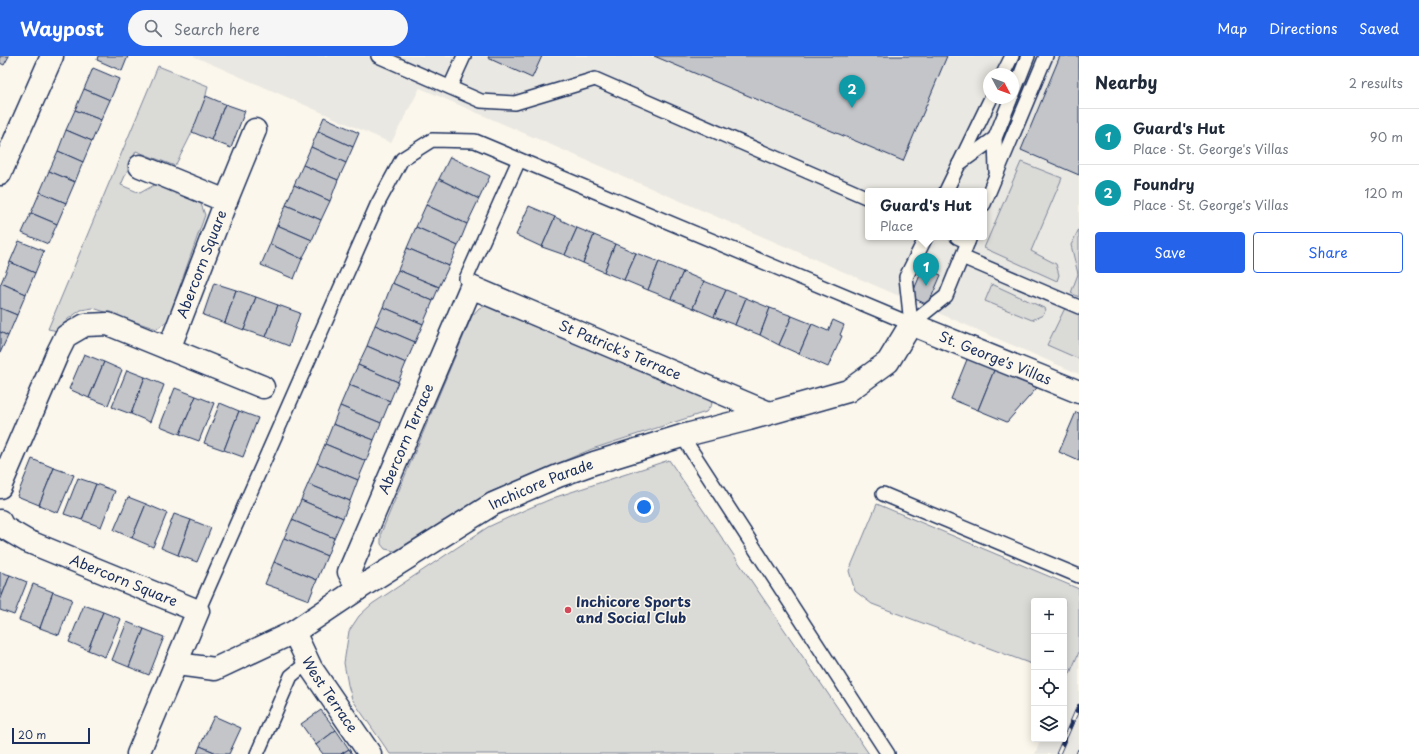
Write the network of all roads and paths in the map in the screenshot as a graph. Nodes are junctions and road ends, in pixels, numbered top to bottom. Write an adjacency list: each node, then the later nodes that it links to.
1 (52, 56): 17 (street)
2 (378, 56): 9 (lane)
3 (464, 56): 9 (lane)
4 (1012, 56): 7 (lane)
5 (1046, 56): 18 (lane)
6 (1028, 57): 8 (lane)
7 (1006, 68)
8 (1019, 79)
9 (450, 87): 20 (lane)
10 (988, 104): 16 (lane)
11 (1009, 104): 13 (lane)
12 (255, 130): 22 (street, Abercorn Square)
13 (995, 138): 16 (lane); 18 (lane)
14 (519, 160): 26 (lane); 28 (lane); 39 (lane)
15 (140, 166): 22 (street, Abercorn Square)
16 (957, 166): 19 (lane)
17 (0, 174)
18 (996, 175): 21 (lane)
19 (947, 188)
20 (865, 197)
21 (987, 197)
22 (226, 201): 29 (street, Abercorn Square)
23 (924, 240): 28 (lane)
24 (965, 240): 25 (lane)
25 (962, 257): 27 (lane); 28 (lane)
26 (470, 287): 32 (street, St Patrick's Terrace); 38 (street, Abercorn Terrace)
27 (1079, 307)
28 (911, 324): 31 (street, St. George's Villas); 32 (street, Inchicore Parade)
29 (169, 349): 30 (street); 34 (street)
30 (263, 387)
31 (1079, 392)
32 (770, 413): 33 (street, Inchicore Parade)
33 (682, 436): 38 (street, Inchicore Parade); 46 (lane)
34 (0, 487)
35 (883, 494): 37 (lane)
36 (0, 521): 39 (street, Abercorn Square)
37 (1079, 576)
38 (358, 589): 40 (street, Inchicore Parade)
39 (198, 612): 42 (street)
40 (294, 632): 41 (street, West Terrace); 42 (street, Inchicore Parade)
41 (308, 662): 43 (lane); 45 (street, West Terrace)
42 (177, 664): 44 (street)
43 (259, 753)
44 (138, 754)
45 (370, 754)
46 (888, 754)

